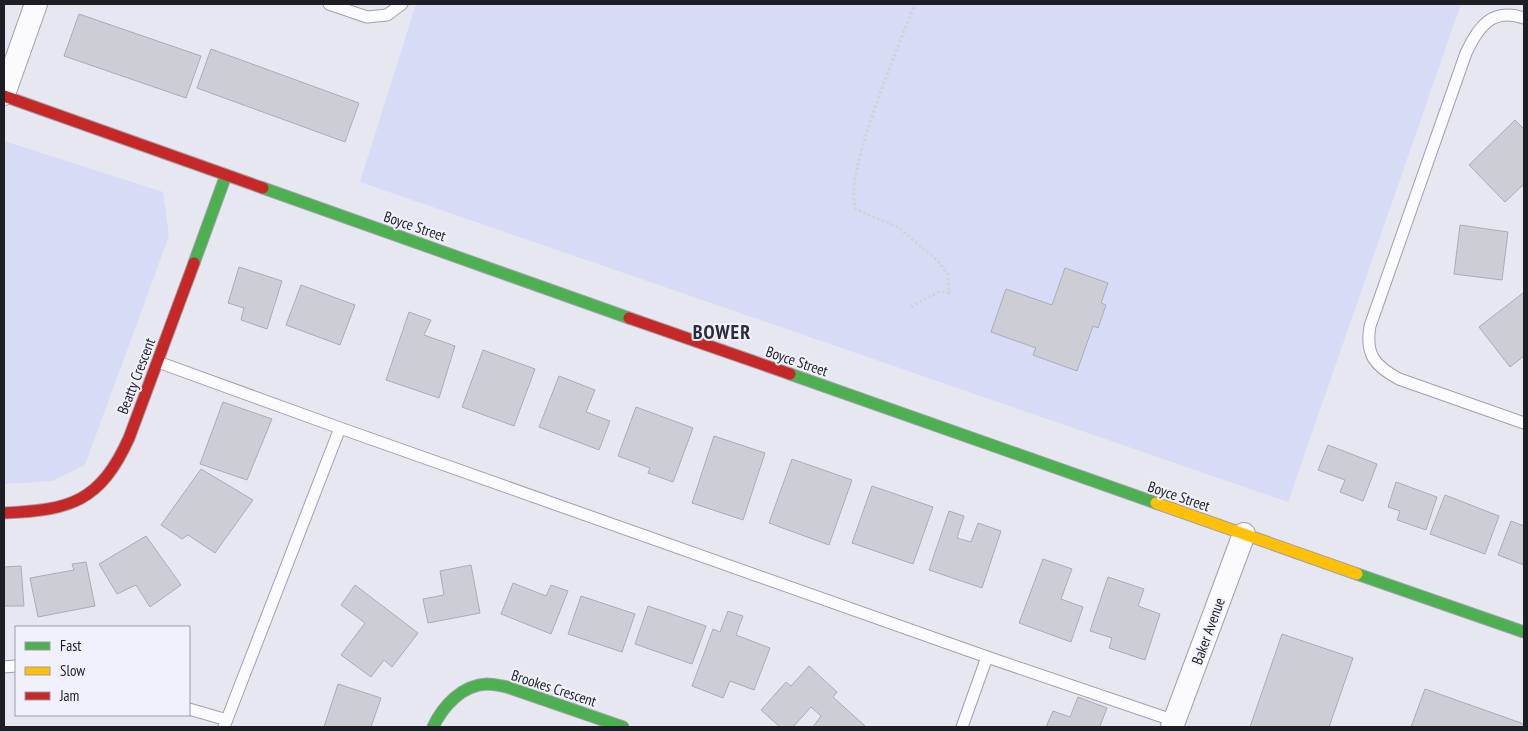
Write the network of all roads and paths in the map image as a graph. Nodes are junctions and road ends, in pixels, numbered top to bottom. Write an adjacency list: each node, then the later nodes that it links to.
1 (36, 4): 6 (street)
2 (329, 4): 3 (lane)
3 (402, 4)
4 (915, 4): 8 (path)
5 (1524, 18): 10 (lane)
6 (4, 95): 7 (street, Boyce Street)
7 (226, 175): 9 (street, Beatty Crescent); 13 (street, Boyce Street)
8 (911, 307)
9 (158, 362): 11 (lane); 12 (street, Beatty Crescent)
10 (1524, 423)
11 (340, 428): 15 (lane); 17 (lane)
12 (4, 513)
13 (1244, 534): 14 (street, Boyce Street); 18 (street, Baker Avenue)
14 (1524, 632)
15 (986, 657): 18 (lane); 21 (lane)
16 (190, 709): 17 (lane)
17 (226, 724)
18 (1174, 724)
19 (434, 727): 20 (street, Brookes Crescent)
20 (623, 727)
21 (962, 727)

